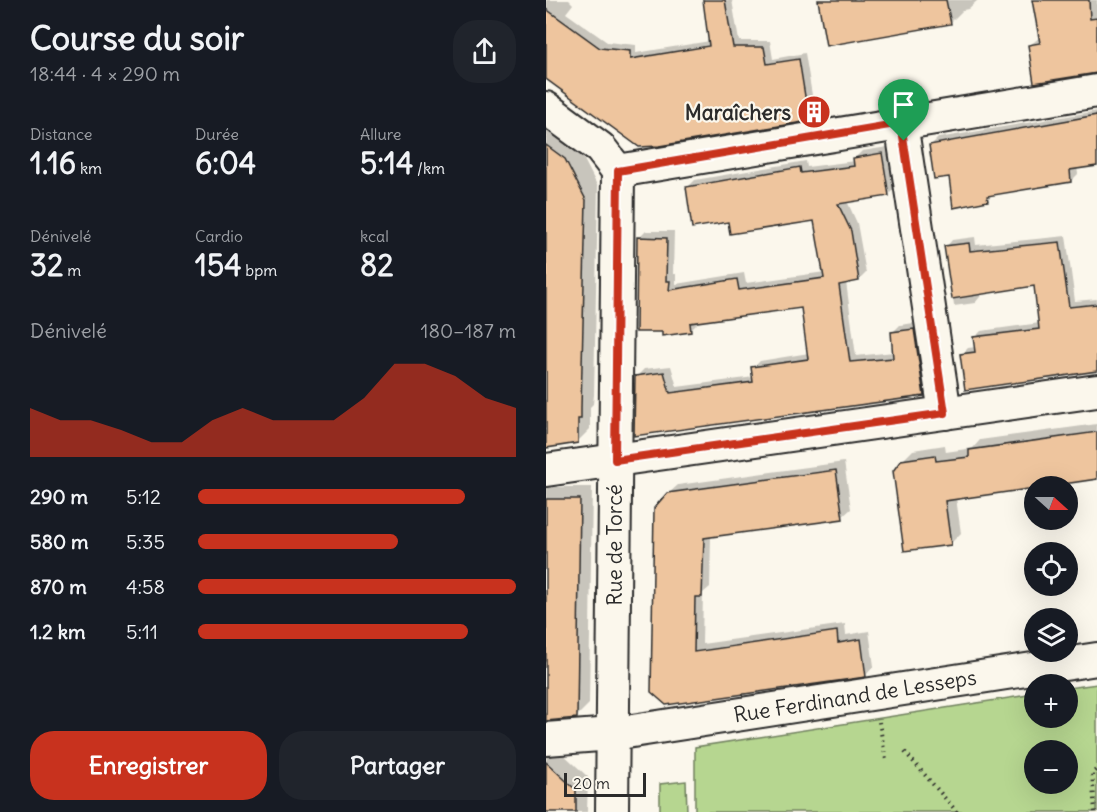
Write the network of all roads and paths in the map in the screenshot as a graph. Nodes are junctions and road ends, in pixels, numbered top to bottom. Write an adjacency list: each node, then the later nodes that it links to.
1 (1097, 91): 3 (street)
2 (546, 108): 4 (street)
3 (901, 123): 4 (street); 6 (street)
4 (618, 171): 7 (street, Rue de Torcé)
5 (1097, 391): 6 (street)
6 (945, 413): 7 (street)
7 (615, 460): 8 (street); 11 (street, Rue de Torcé)
8 (546, 470)
9 (1097, 659): 11 (street, Rue Ferdinand de Lesseps)
10 (879, 718): 14 (path)
11 (613, 734): 12 (street, Rue Ferdinand de Lesseps); 16 (street, Rue de Torcé)
12 (546, 739)
13 (905, 752): 17 (path)
14 (886, 760)
15 (1097, 769): 18 (path)
16 (612, 812)
17 (957, 812)
18 (1095, 812)

